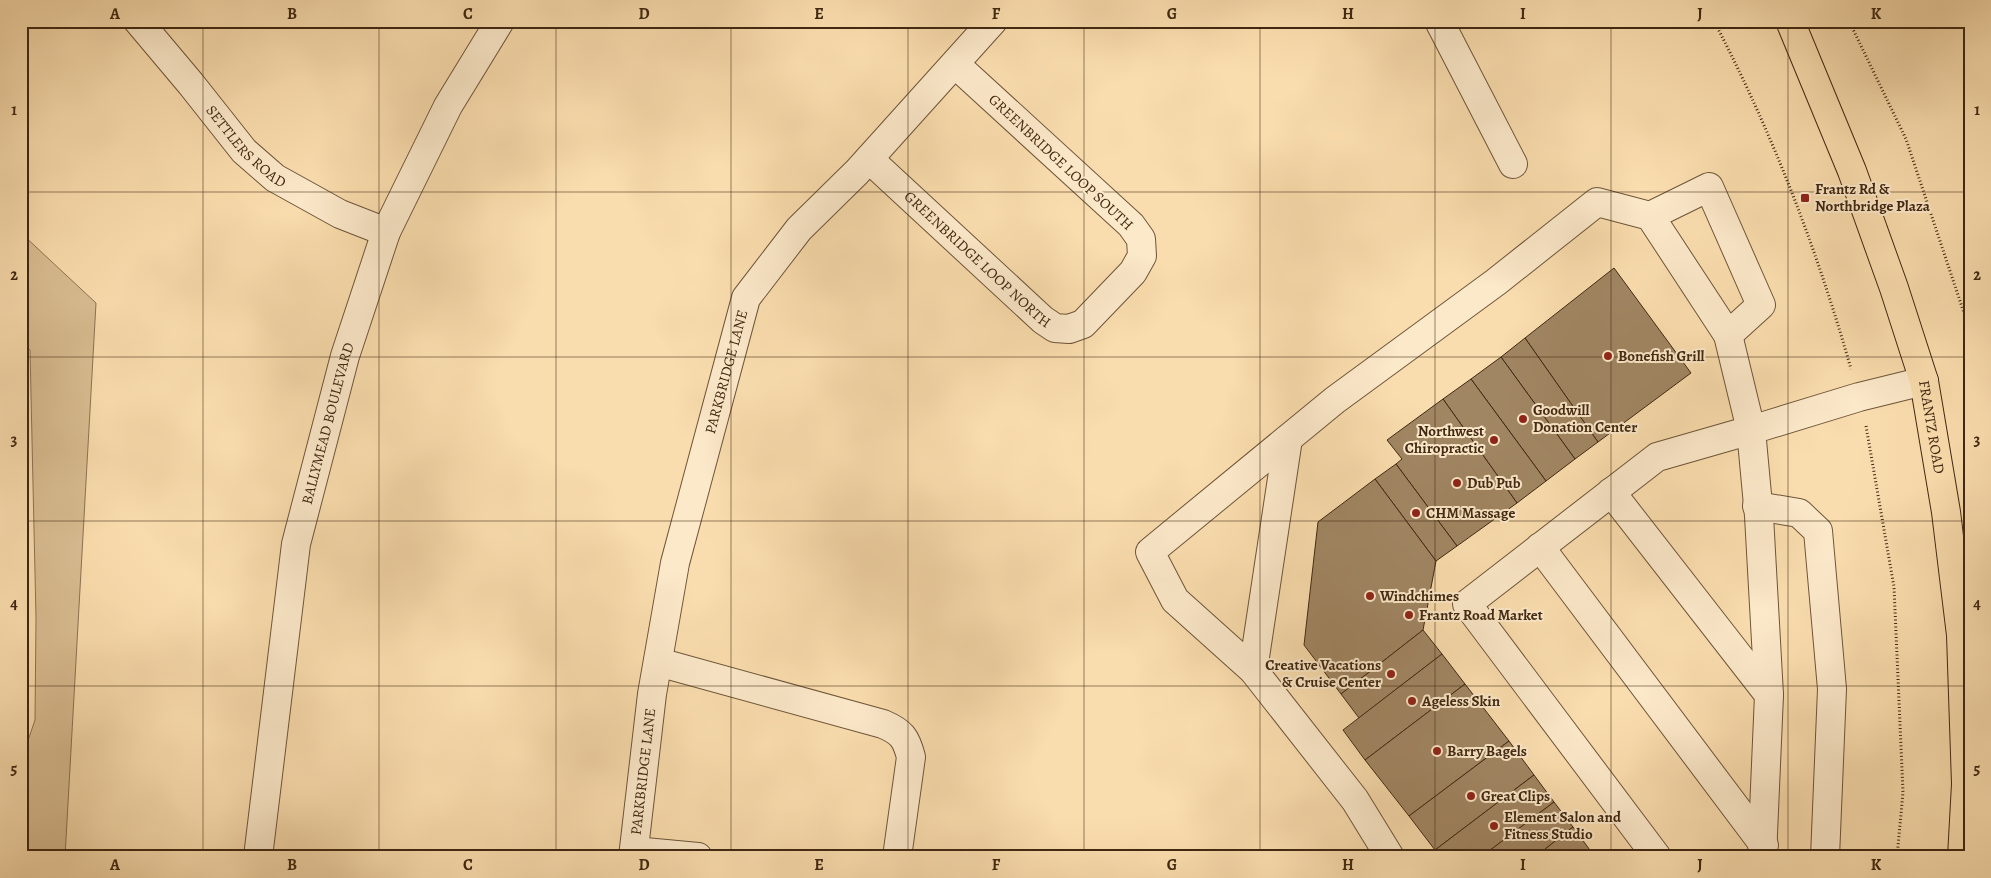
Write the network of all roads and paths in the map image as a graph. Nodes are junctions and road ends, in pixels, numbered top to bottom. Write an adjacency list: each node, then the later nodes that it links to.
1 (138, 21): 11 (street, SETTLERS ROAD)
2 (500, 21): 11 (street, BALLYMEAD BOULEVARD)
3 (993, 21): 7 (street, PARKBRIDGE LANE)
4 (1439, 21): 9 (street)
5 (1790, 21): 15 (main road, FRANTZ ROAD)
6 (1849, 21): 13 (path)
7 (955, 64): 8 (street, PARKBRIDGE LANE); 12 (street, GREENBRIDGE LOOP SOUTH)
8 (869, 159): 12 (street, GREENBRIDGE LOOP NORTH); 21 (street, PARKBRIDGE LANE)
9 (1513, 164)
10 (1650, 216): 14 (street); 14 (street); 17 (street)
11 (386, 232): 26 (street, BALLYMEAD BOULEVARD)
12 (1114, 292)
13 (1970, 331)
14 (1728, 335): 16 (street)
15 (1924, 381): 16 (street); 32 (main road, FRANTZ ROAD)
16 (1751, 430): 18 (street); 19 (street)
17 (1288, 439): 22 (street); 22 (street)
18 (1611, 492): 20 (street); 23 (street)
19 (1757, 506): 23 (street); 31 (street)
20 (1540, 547): 24 (street); 30 (street)
21 (658, 662): 25 (street, PARKBRIDGE LANE); 28 (street)
22 (1253, 670): 29 (street)
23 (1769, 696): 24 (street)
24 (1763, 851)
25 (634, 854): 27 (street, PARKBRIDGE LANE)
26 (258, 857)
27 (698, 857)
28 (897, 857)
29 (1390, 857)
30 (1657, 857)
31 (1825, 857)
32 (1962, 857)

